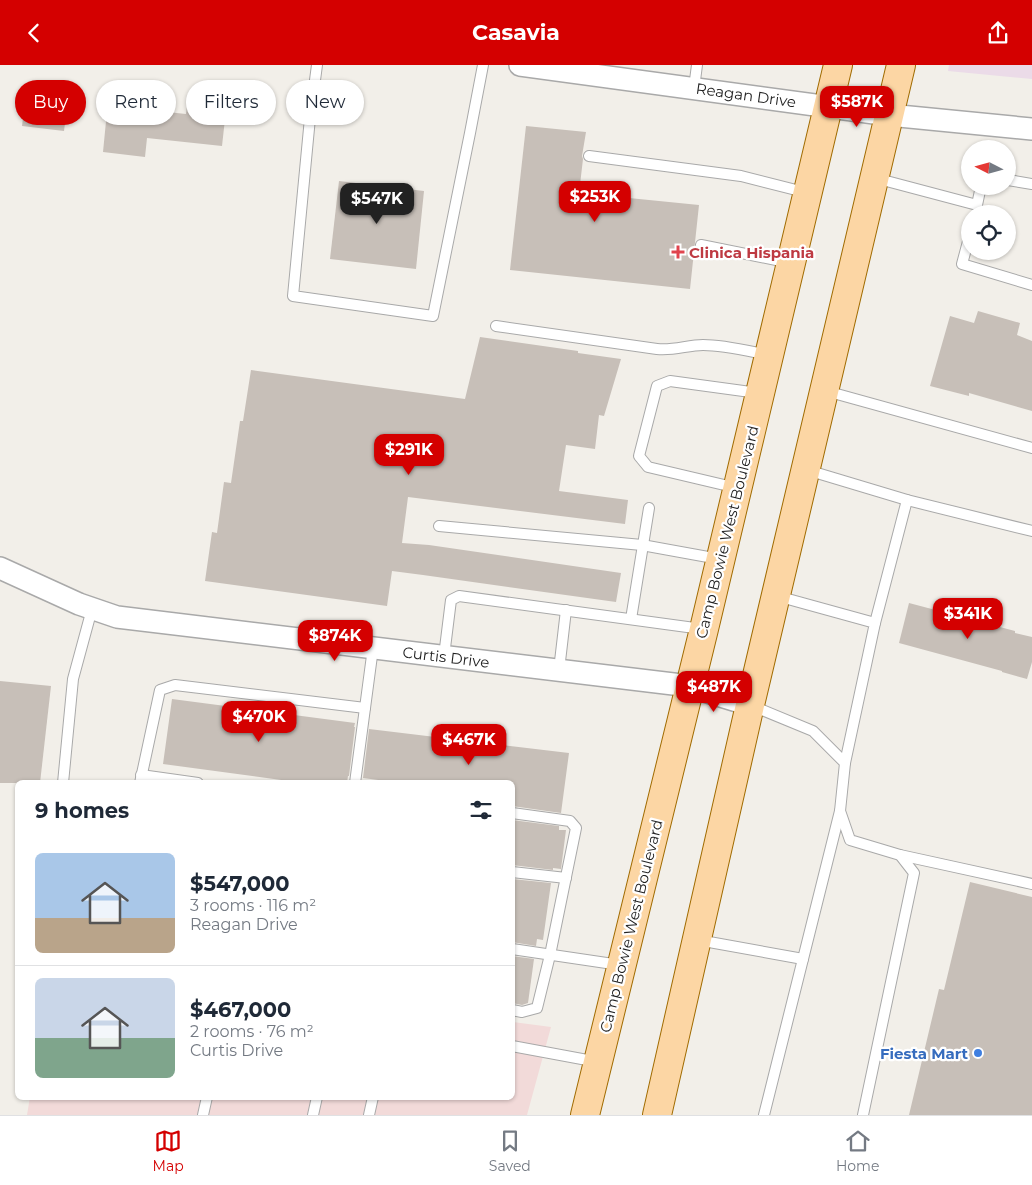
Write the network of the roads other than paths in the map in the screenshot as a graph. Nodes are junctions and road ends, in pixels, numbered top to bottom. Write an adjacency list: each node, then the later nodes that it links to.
1 (317, 65): 2 (lane)
2 (483, 65)
3 (520, 65): 7 (street, Reagan Drive)
4 (697, 65): 8 (lane)
5 (838, 65): 9 (main road, Camp Bowie West Boulevard)
6 (901, 65): 10 (main road)
7 (584, 69): 8 (street, Reagan Drive)
8 (694, 88): 9 (street, Reagan Drive)
9 (829, 106): 10 (street, Reagan Drive); 16 (main road, Camp Bowie West Boulevard)
10 (889, 115): 11 (street, Reagan Drive); 13 (main road)
11 (1032, 129)
12 (589, 156): 16 (lane)
13 (874, 178): 17 (lane); 24 (main road)
14 (1016, 182): 15 (lane)
15 (1032, 184)
16 (809, 193): 20 (main road, Camp Bowie West Boulevard)
17 (961, 205)
18 (701, 245): 20 (lane)
19 (963, 260): 21 (lane)
20 (792, 263): 23 (main road, Camp Bowie West Boulevard)
21 (1032, 285)
22 (496, 327): 23 (lane)
23 (770, 355): 25 (main road, Camp Bowie West Boulevard)
24 (824, 391): 26 (lane); 27 (main road)
25 (760, 394): 28 (main road, Camp Bowie West Boulevard); 28 (lane)
26 (1032, 448)
27 (806, 469): 29 (lane); 36 (main road)
28 (738, 488): 34 (main road, Camp Bowie West Boulevard)
29 (907, 500): 32 (lane); 40 (lane)
30 (649, 508): 33 (lane)
31 (439, 526): 33 (lane)
32 (1032, 531)
33 (642, 545): 34 (lane); 39 (lane)
34 (721, 559): 41 (main road, Camp Bowie West Boulevard)
35 (0, 568): 37 (street, Curtis Drive)
36 (776, 596): 40 (lane); 46 (main road)
37 (92, 609): 42 (street, Curtis Drive); 50 (lane)
38 (566, 610): 39 (lane); 43 (lane); 44 (lane)
39 (631, 619): 41 (lane)
40 (875, 623): 48 (lane)
41 (704, 629): 45 (main road, Camp Bowie West Boulevard)
42 (373, 648): 43 (street, Curtis Drive); 47 (lane)
43 (444, 656): 44 (street, Curtis Drive)
44 (559, 670): 45 (street, Curtis Drive)
45 (690, 686): 46 (street, Curtis Drive); 63 (main road, Camp Bowie West Boulevard)
46 (750, 705): 48 (lane); 59 (main road)
47 (365, 708): 49 (lane); 52 (lane)
48 (845, 763): 53 (lane)
49 (140, 779): 51 (lane)
50 (63, 780)
51 (154, 780)
52 (355, 780)
53 (840, 811): 55 (lane); 62 (lane)
54 (515, 813): 57 (lane)
55 (900, 855): 58 (lane); 76 (lane)
56 (515, 872): 57 (lane)
57 (566, 878): 61 (lane)
58 (1032, 884)
59 (697, 939): 62 (lane); 74 (main road)
60 (515, 949): 61 (lane)
61 (550, 955): 63 (lane); 64 (lane)
62 (803, 959): 75 (lane)
63 (622, 965): 66 (main road, Camp Bowie West Boulevard)
64 (515, 1011)
65 (515, 1047): 66 (lane)
66 (598, 1062): 73 (main road, Camp Bowie West Boulevard)
67 (206, 1100): 70 (lane)
68 (316, 1100): 71 (lane)
69 (372, 1100): 72 (lane)
70 (203, 1115)
71 (313, 1115)
72 (369, 1115)
73 (585, 1115)
74 (657, 1115)
75 (764, 1115)
76 (863, 1115)

